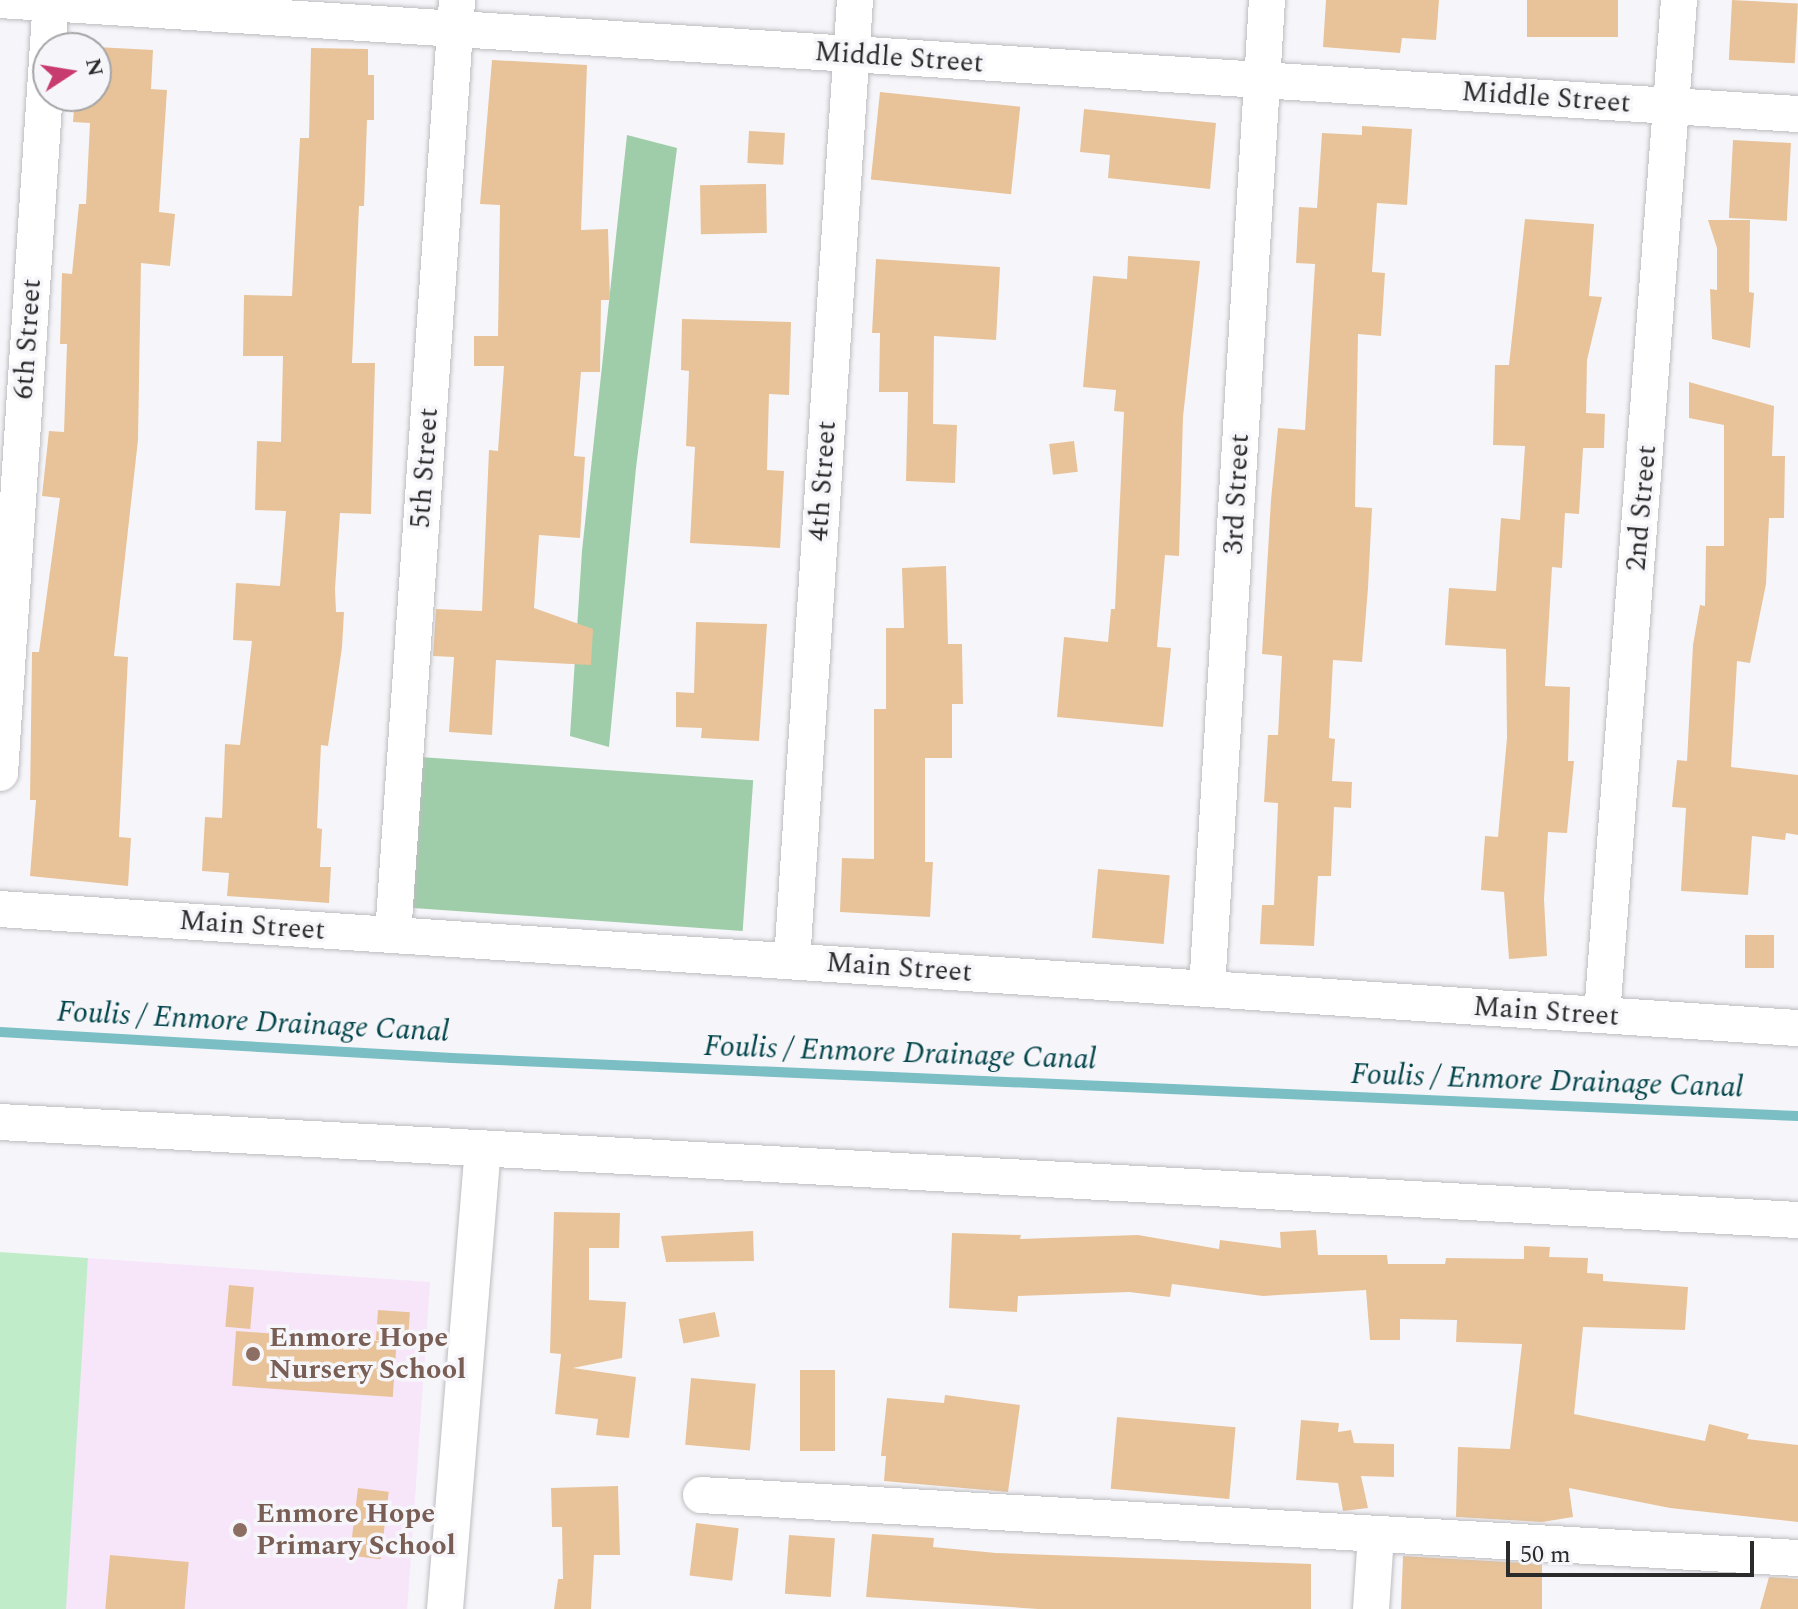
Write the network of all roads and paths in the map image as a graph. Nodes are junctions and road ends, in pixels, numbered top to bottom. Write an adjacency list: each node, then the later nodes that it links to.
1 (0, 0): 5 (street, Middle Street)
2 (855, 0): 7 (street, 4th Street)
3 (1267, 0): 8 (street, 3rd Street)
4 (1679, 0): 9 (street, 2nd Street)
5 (50, 2): 6 (street, Middle Street); 11 (street, 6th Street)
6 (456, 15): 7 (street, Middle Street); 13 (street, 5th Street)
7 (851, 55): 8 (street, Middle Street); 14 (street, 4th Street)
8 (1262, 80): 9 (street, Middle Street); 15 (street, 3rd Street)
9 (1674, 107): 10 (street, Middle Street); 16 (street, 2nd Street)
10 (1798, 114)
11 (0, 773)
12 (0, 909): 13 (street, Main Street)
13 (393, 935): 14 (street, Main Street)
14 (792, 961): 15 (street, Main Street)
15 (1207, 989): 16 (street, Main Street)
16 (1602, 1015): 17 (street, Main Street)
17 (1798, 1028)
18 (0, 1122): 19 (street)
19 (483, 1149): 20 (street); 24 (street)
20 (1798, 1220)
21 (701, 1495): 22 (street)
22 (1376, 1536): 23 (street); 25 (street)
23 (1798, 1558)
24 (445, 1609)
25 (1371, 1609)

